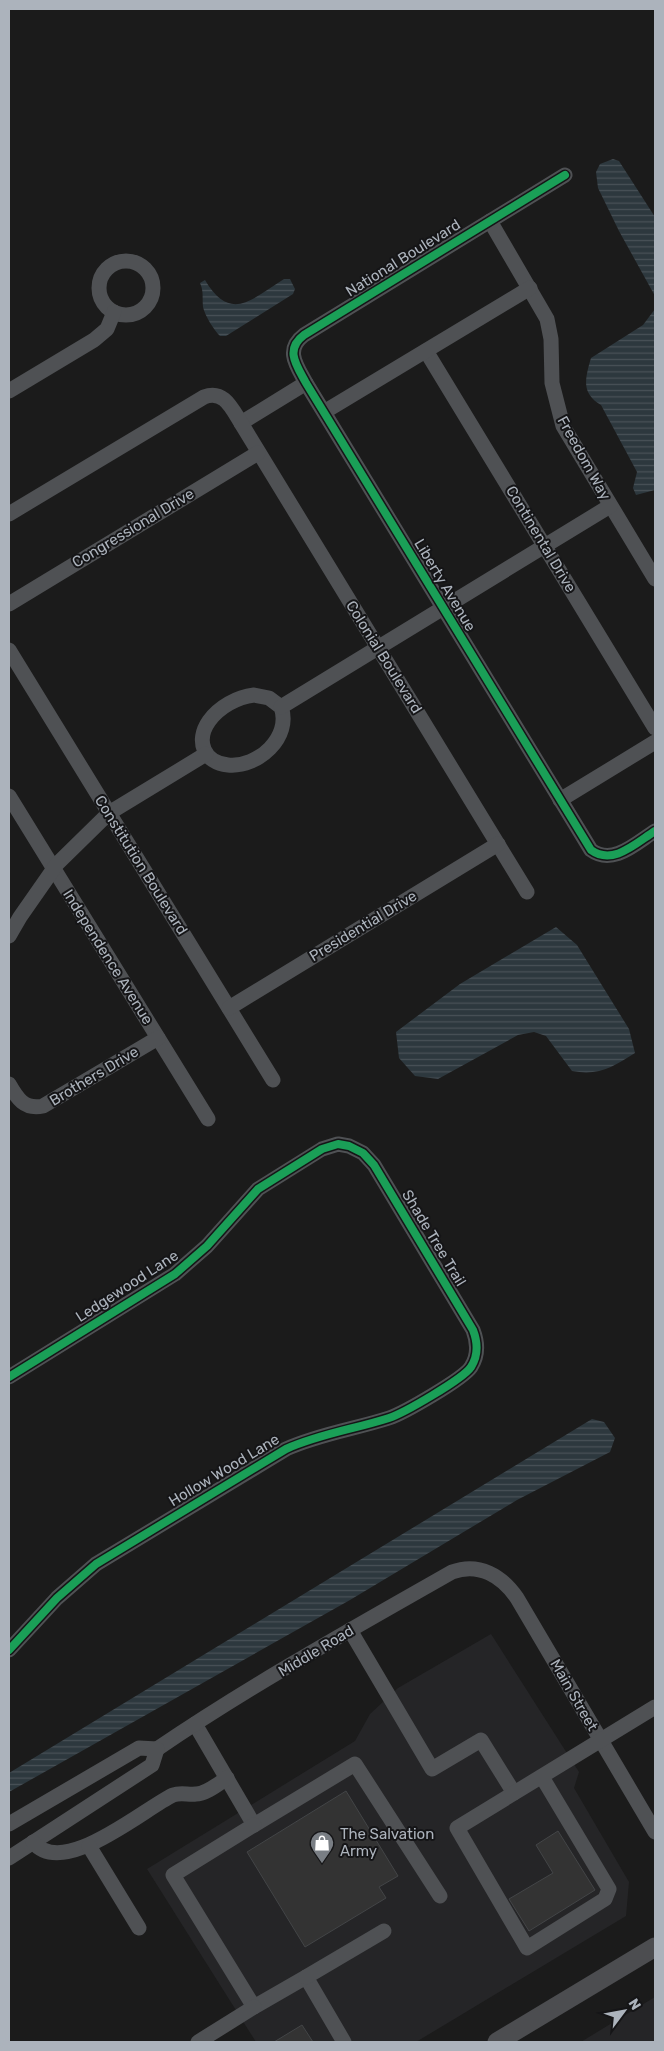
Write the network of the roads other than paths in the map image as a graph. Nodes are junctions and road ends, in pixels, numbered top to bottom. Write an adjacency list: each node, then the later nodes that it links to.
1 (565, 175): 2 (street, National Boulevard)
2 (490, 221): 3 (street, Freedom Way); 6 (street, National Boulevard)
3 (530, 288): 5 (street); 11 (street, Freedom Way)
4 (114, 312): 7 (street)
5 (426, 351): 8 (street); 13 (street, Continental Drive)
6 (306, 383): 8 (street, Liberty Avenue); 9 (street)
7 (9, 391)
8 (324, 412): 16 (street, Liberty Avenue)
9 (241, 423): 10 (street, Colonial Boulevard); 12 (street)
10 (258, 453): 15 (street, Congressional Drive); 17 (street, Colonial Boulevard)
11 (610, 506): 13 (street); 14 (street, Freedom Way)
12 (9, 514)
13 (545, 546): 16 (street); 20 (street, Continental Drive)
14 (655, 579)
15 (9, 604)
16 (443, 608): 17 (street); 24 (street, Liberty Avenue)
17 (378, 648): 19 (street); 27 (street, Colonial Boulevard)
18 (9, 650): 25 (street, Constitution Boulevard)
19 (281, 707): 22 (street); 22 (street)
20 (655, 728)
21 (655, 742): 24 (street)
22 (206, 754): 25 (street)
23 (9, 796): 28 (street, Independence Avenue)
24 (560, 800): 26 (street, Liberty Avenue)
25 (109, 813): 28 (street); 31 (street, Constitution Boulevard)
26 (655, 831)
27 (498, 844): 29 (street, Colonial Boulevard); 31 (street, Presidential Drive)
28 (53, 869): 30 (street); 32 (street, Independence Avenue)
29 (527, 892)
30 (9, 936)
31 (228, 1008): 33 (street, Constitution Boulevard)
32 (158, 1038): 34 (street, Brothers Drive); 35 (street, Independence Avenue)
33 (273, 1080)
34 (9, 1084)
35 (208, 1119)
36 (349, 1146): 37 (street, Shade Tree Trail); 38 (street, Ledgewood Lane)
37 (476, 1356): 41 (street, Hollow Wood Lane)
38 (9, 1377)
39 (482, 1569): 40 (street, Middle Road); 44 (street, Main Street)
40 (350, 1630): 43 (street, Middle Road); 48 (street)
41 (9, 1650)
42 (655, 1707): 44 (street)
43 (194, 1724): 45 (street, Middle Road); 47 (street)
44 (600, 1741): 46 (street); 51 (street, Main Street)
45 (157, 1749): 49 (street, Middle Road); 52 (street, Middle Road)
46 (542, 1777): 48 (street); 48 (street)
47 (226, 1778): 50 (street); 53 (street)
48 (514, 1793)
49 (9, 1824)
50 (254, 1825): 55 (street); 60 (street)
51 (655, 1832)
52 (33, 1842): 53 (street); 54 (street, Middle Road)
53 (89, 1846): 56 (street)
54 (9, 1858)
55 (440, 1896)
56 (139, 1928)
57 (384, 1931): 59 (street)
58 (655, 1947): 63 (main road)
59 (306, 1977): 60 (street); 62 (street)
60 (254, 2007): 61 (street)
61 (198, 2042)
62 (344, 2042)
63 (497, 2042)

